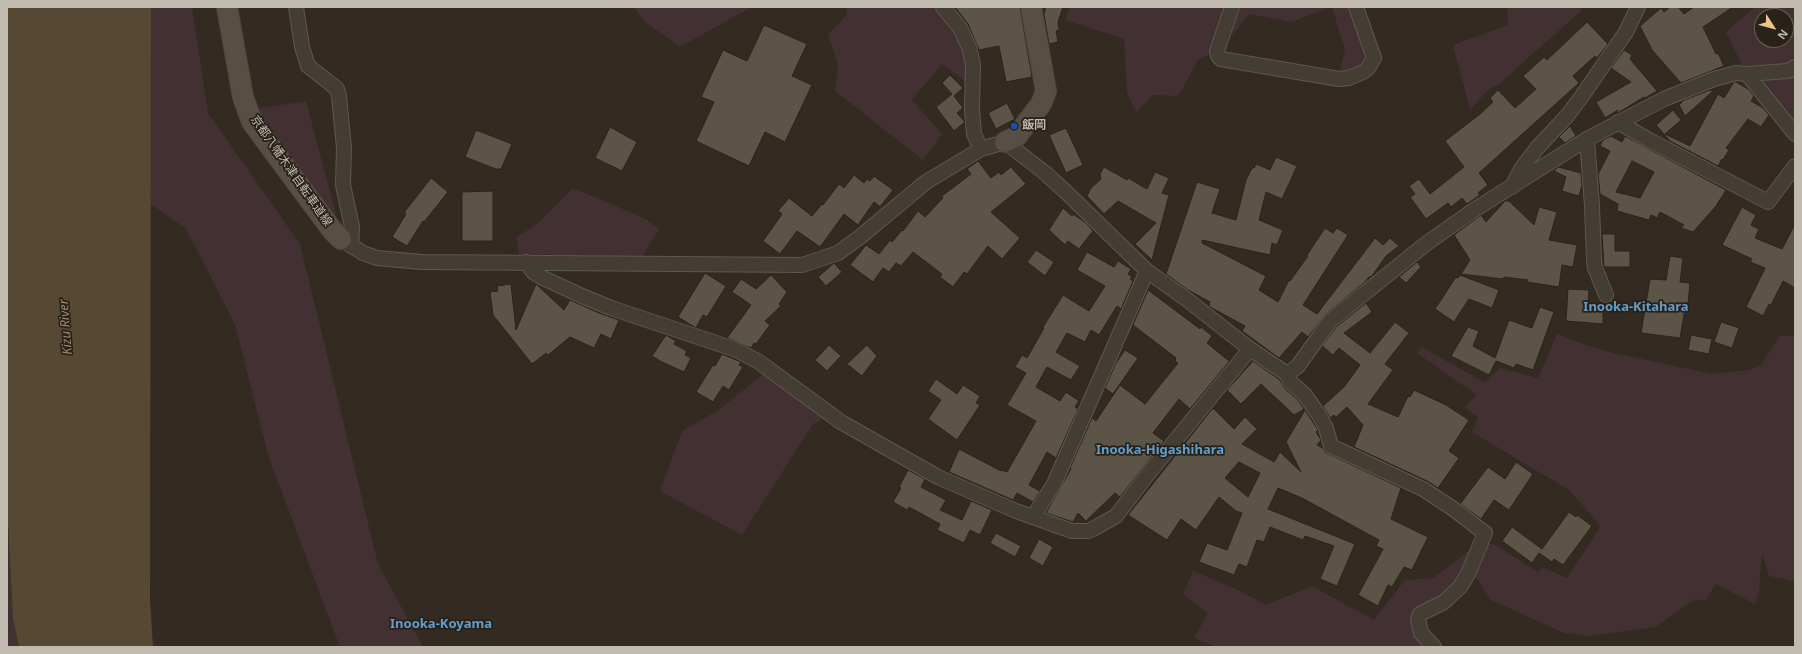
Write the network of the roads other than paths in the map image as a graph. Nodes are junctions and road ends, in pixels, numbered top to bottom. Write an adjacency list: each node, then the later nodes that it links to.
1 (227, 7): 17 (main road, 京都八幡木津自転車道線)
2 (296, 7): 17 (street)
3 (943, 7): 14 (street)
4 (1031, 7): 13 (main road)
5 (1232, 7): 6 (street)
6 (1356, 7)
7 (1638, 7): 16 (street)
8 (1795, 67): 9 (street)
9 (1748, 74): 10 (street); 11 (street)
10 (1618, 122): 12 (street); 15 (street)
11 (1795, 134)
12 (1586, 139): 16 (street); 20 (street)
13 (1006, 142): 14 (street); 19 (street)
14 (982, 148): 18 (street)
15 (1795, 166)
16 (1511, 188): 22 (street)
17 (346, 242): 18 (street)
18 (526, 262): 23 (street)
19 (1147, 271): 21 (street); 23 (street)
20 (1606, 295)
21 (1250, 349): 22 (street); 23 (street)
22 (1287, 374): 24 (street)
23 (1033, 518)
24 (1434, 647)

